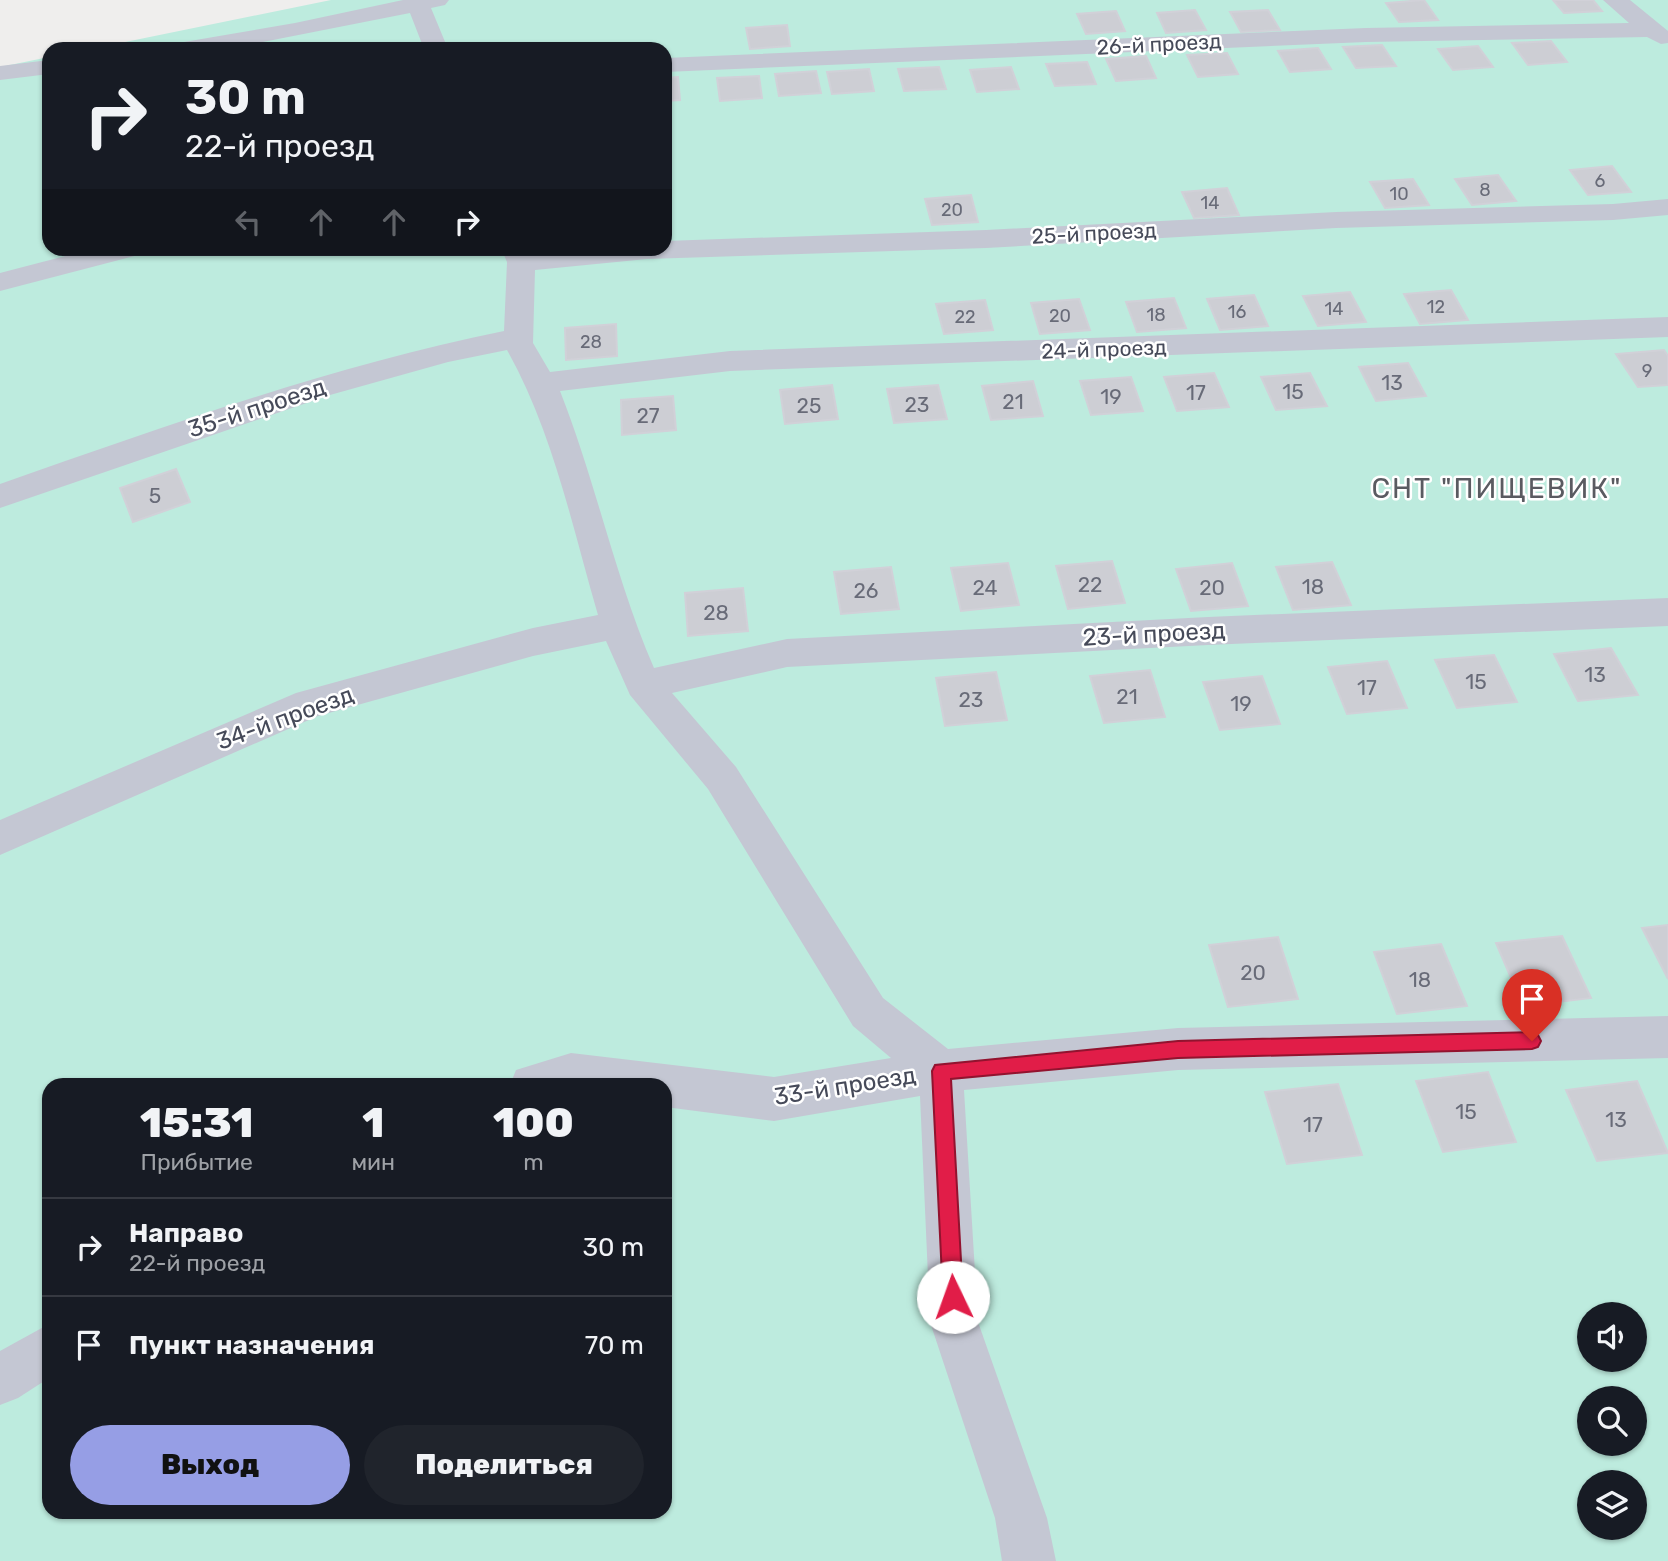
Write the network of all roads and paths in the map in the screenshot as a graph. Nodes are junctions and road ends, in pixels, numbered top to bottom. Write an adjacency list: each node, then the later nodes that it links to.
1 (1615, 0): 3 (street)
2 (426, 2): 4 (street); 5 (street)
3 (1660, 36): 6 (street, 26-й проезд)
4 (225, 42)
5 (434, 42)
6 (672, 65)
7 (42, 68): 8 (street)
8 (0, 73)
9 (1668, 207): 10 (street, 25-й проезд)
10 (672, 249)
11 (101, 256): 13 (street)
12 (518, 256): 15 (street)
13 (0, 282)
14 (1668, 327): 16 (street, 24-й проезд)
15 (518, 343): 16 (street); 17 (street, 35-й проезд)
16 (541, 383): 19 (street)
17 (0, 496)
18 (1668, 612): 20 (street, 23-й проезд)
19 (621, 633): 20 (street); 21 (street, 34-й проезд)
20 (643, 685): 23 (street)
21 (0, 838)
22 (1668, 1037): 23 (street, 33-й проезд)
23 (941, 1071): 26 (street, 33-й проезд); 29 (street)
24 (557, 1078): 25 (street, 33-й проезд)
25 (604, 1078)
26 (672, 1086)
27 (42, 1353): 28 (street)
28 (0, 1380)
29 (1029, 1561)

